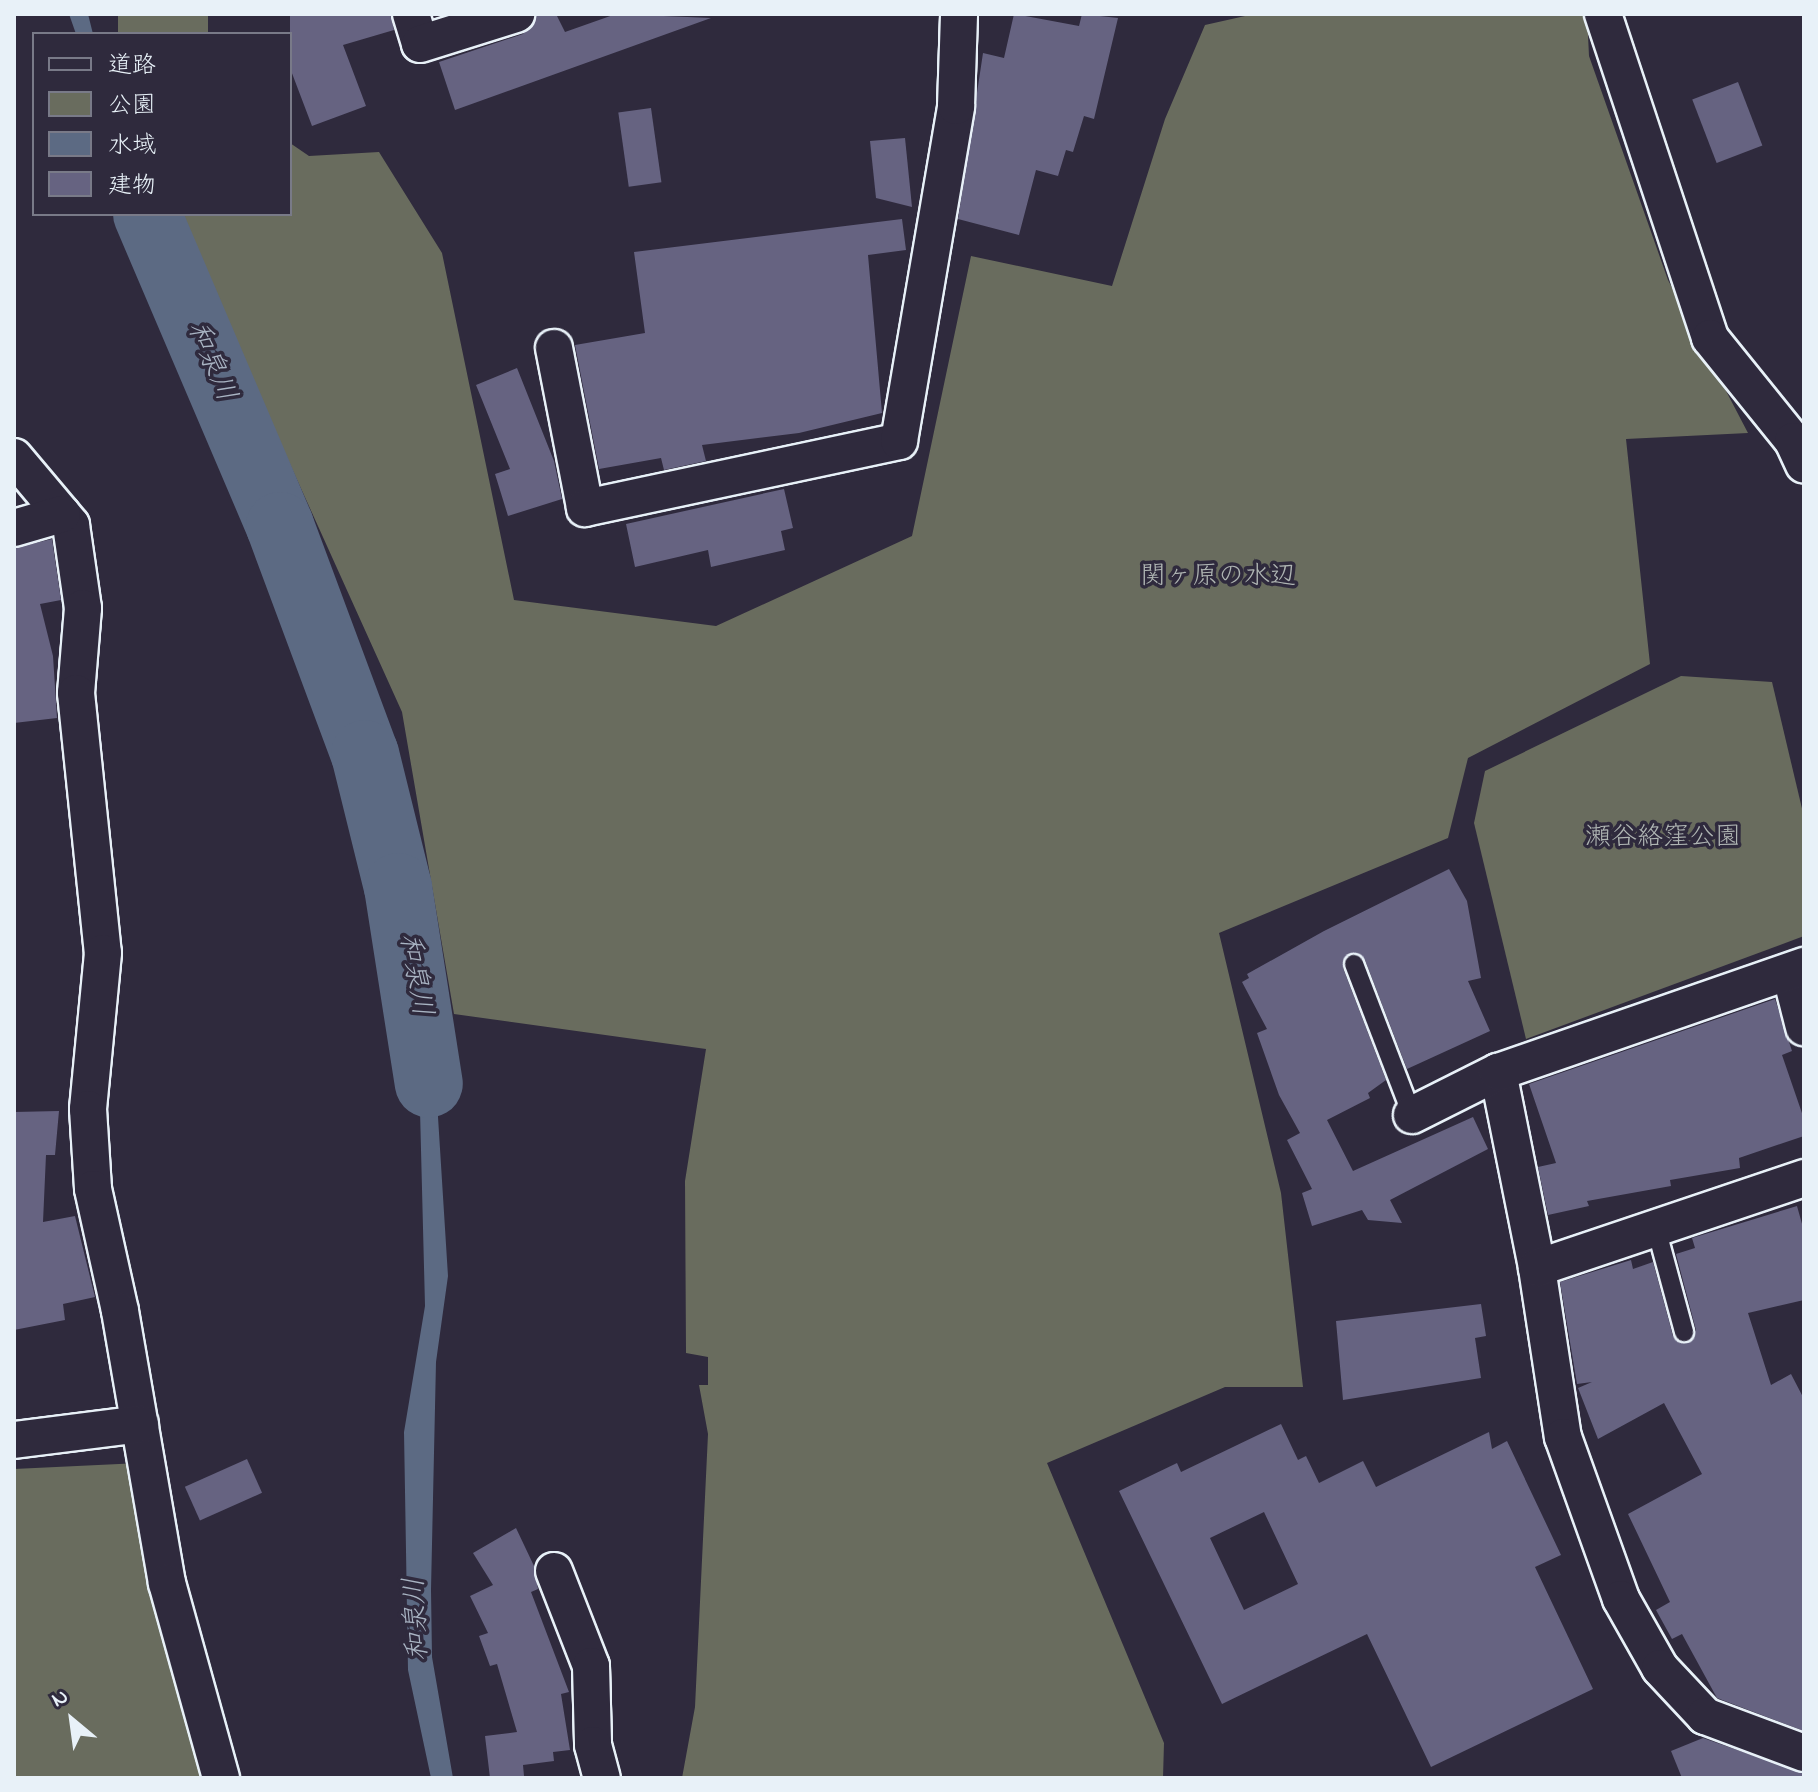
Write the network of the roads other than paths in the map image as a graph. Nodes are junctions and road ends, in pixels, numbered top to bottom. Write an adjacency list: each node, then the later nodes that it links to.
1 (411, 14): 2 (street)
2 (516, 14)
3 (959, 14): 5 (street)
4 (1603, 14): 7 (street)
5 (554, 348)
6 (14, 457): 8 (street)
7 (1804, 463)
8 (62, 514): 9 (street); 19 (street)
9 (14, 528)
10 (1354, 964): 14 (lane)
11 (1797, 969): 12 (street); 13 (street)
12 (1804, 1027)
13 (1498, 1072): 14 (street); 17 (street)
14 (1412, 1115)
15 (1804, 1178): 16 (street)
16 (1656, 1228): 17 (street); 18 (lane)
17 (1537, 1268): 22 (street)
18 (1684, 1332)
19 (140, 1424): 20 (street); 23 (street)
20 (14, 1440)
21 (554, 1571): 24 (street)
22 (1804, 1753)
23 (221, 1778)
24 (602, 1778)

